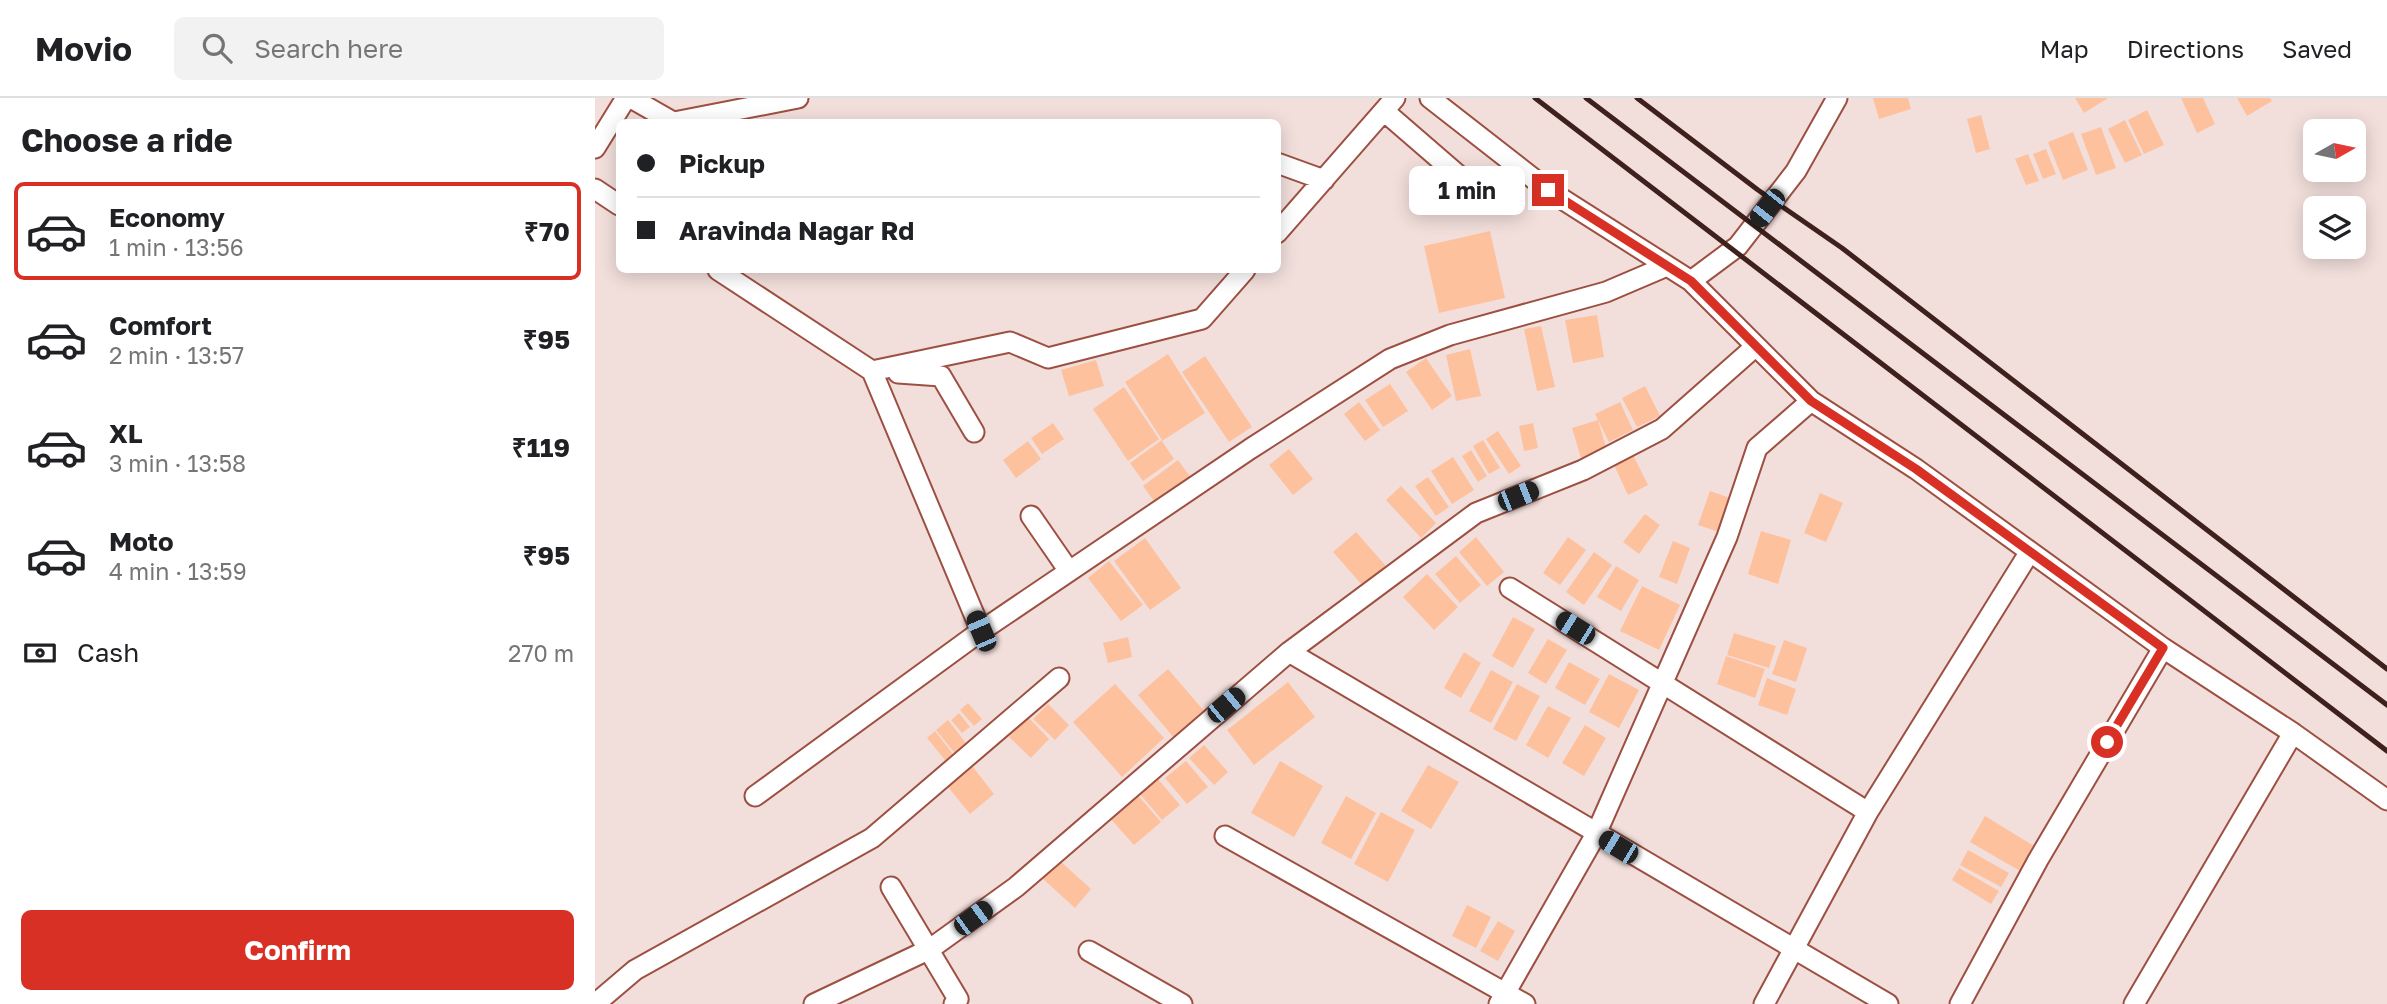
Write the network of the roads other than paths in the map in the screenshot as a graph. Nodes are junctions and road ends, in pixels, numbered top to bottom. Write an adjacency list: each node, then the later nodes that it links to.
1 (628, 98): 6 (street); 8 (street)
2 (798, 98): 7 (street)
3 (1430, 98): 15 (street)
4 (1837, 98): 18 (street)
5 (1389, 104): 10 (street); 11 (street)
6 (667, 119)
7 (689, 119)
8 (595, 148)
9 (1281, 164): 10 (street)
10 (1324, 180): 14 (street)
11 (1473, 188)
12 (595, 189): 13 (street)
13 (616, 203)
14 (1281, 228)
15 (1667, 266): 18 (street); 25 (street)
16 (727, 273): 20 (street)
17 (1242, 273): 20 (street)
18 (1691, 281): 19 (street)
19 (1756, 346): 21 (street); 29 (street)
20 (872, 371): 22 (street); 27 (street)
21 (1811, 401): 24 (street); 31 (street)
22 (974, 432)
23 (1031, 516): 25 (street)
24 (2029, 553): 28 (street); 35 (street)
25 (1069, 571): 27 (street)
26 (1510, 588): 31 (street)
27 (981, 631): 33 (street)
28 (2163, 648): 32 (street); 52 (street)
29 (1289, 652): 36 (street); 39 (street)
30 (1059, 678): 45 (street)
31 (1662, 683): 35 (street); 36 (street)
32 (2293, 733): 34 (street); 44 (street)
33 (755, 796)
34 (2387, 800)
35 (1868, 811): 41 (street)
36 (1596, 834): 41 (street); 43 (street)
37 (1225, 836): 43 (street)
38 (891, 887): 39 (street)
39 (930, 949): 46 (street); 47 (street)
40 (1089, 951): 42 (street)
41 (1794, 951): 50 (street); 51 (street)
42 (1160, 999): 48 (street)
43 (1502, 999): 49 (street)
44 (2140, 1002)
45 (595, 1004)
46 (814, 1004)
47 (954, 1004)
48 (1182, 1004)
49 (1525, 1004)
50 (1764, 1004)
51 (1888, 1004)
52 (1959, 1004)

